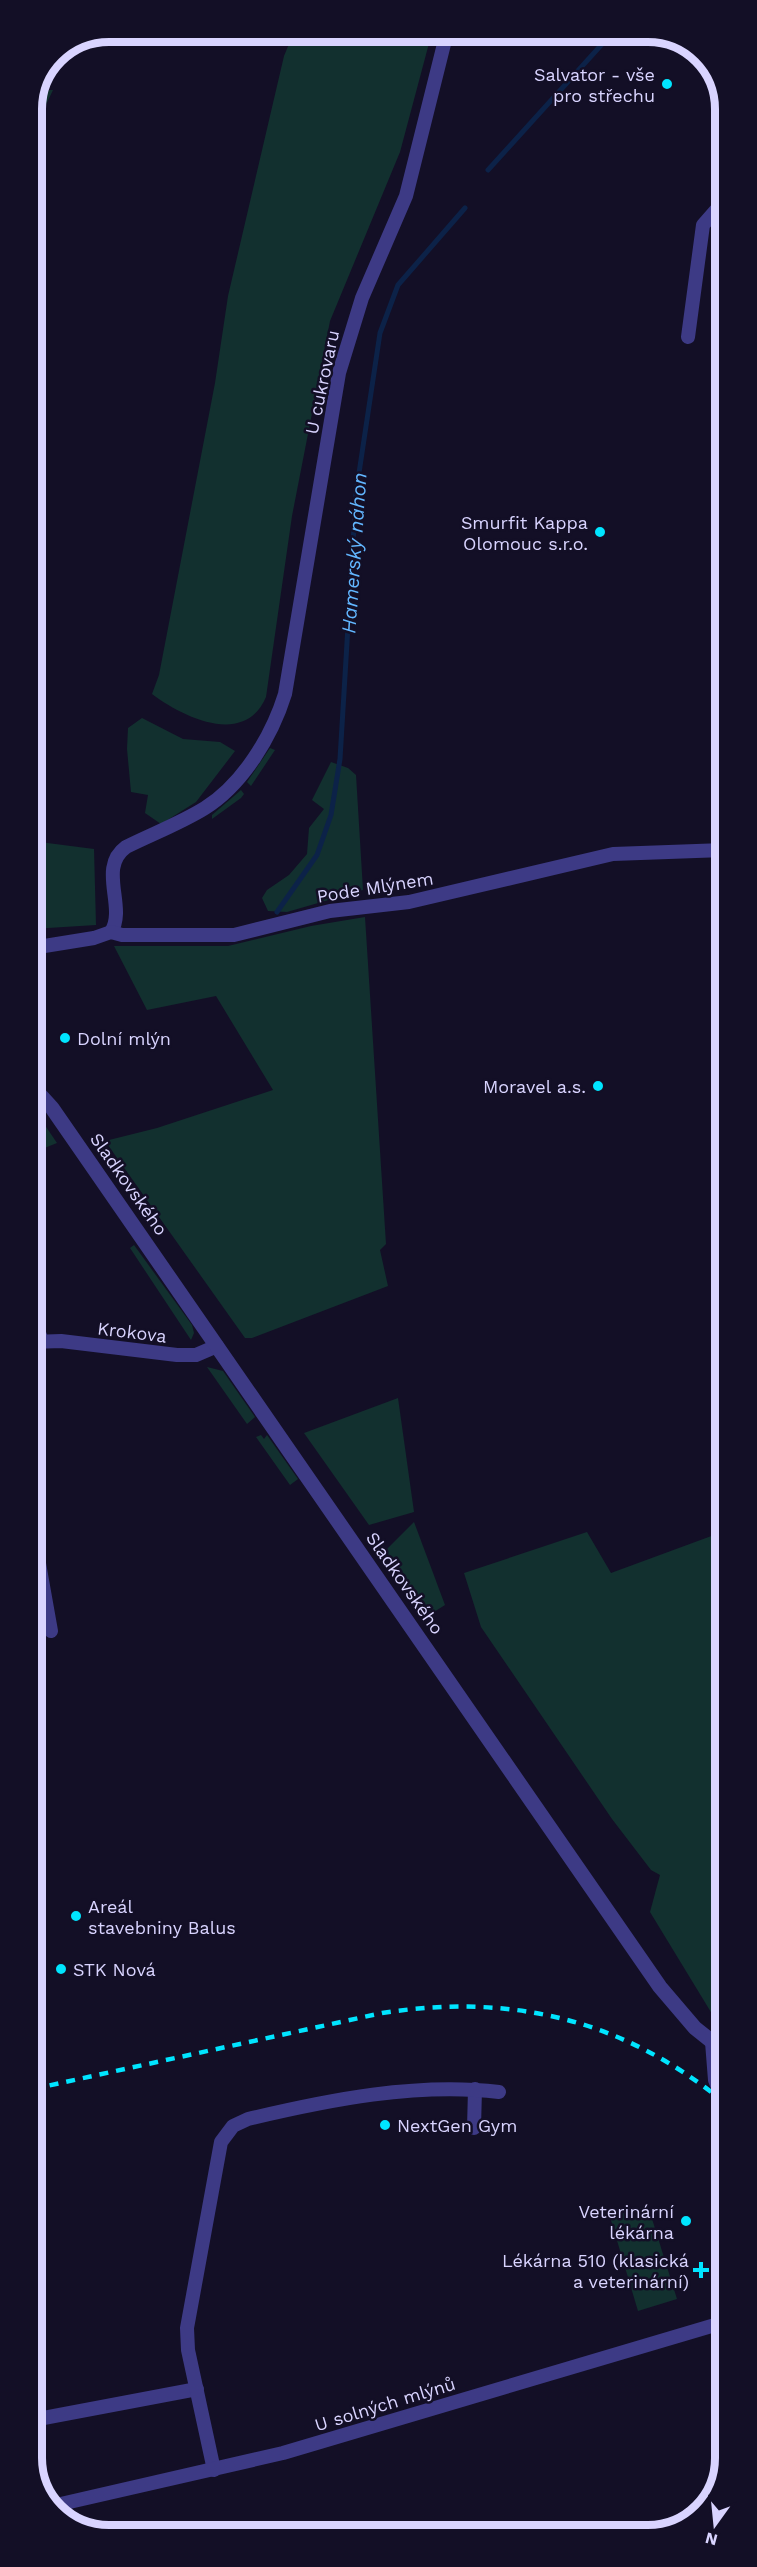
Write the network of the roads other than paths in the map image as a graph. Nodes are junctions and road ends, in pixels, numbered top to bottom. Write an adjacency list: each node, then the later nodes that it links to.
1 (444, 42): 5 (street, U cukrovaru)
2 (715, 211): 3 (street)
3 (688, 337)
4 (715, 850): 5 (street, Pode Mlýnem)
5 (111, 932): 6 (street, Pode Mlýnem)
6 (42, 947)
7 (42, 1099): 9 (street, Sladkovského)
8 (42, 1342): 9 (street, Krokova)
9 (217, 1346): 12 (street, Sladkovského)
10 (42, 1580): 11 (street)
11 (51, 1631)
12 (712, 2042): 13 (street, Sladkovského); 14 (street)
13 (715, 2044)
14 (715, 2076)
15 (475, 2089): 16 (street); 17 (street); 19 (street)
16 (499, 2092)
17 (474, 2128)
18 (715, 2325): 21 (street, U solných mlýnů)
19 (196, 2389): 20 (street); 21 (street)
20 (42, 2418)
21 (214, 2470): 22 (street, U solných mlýnů)
22 (61, 2504)

